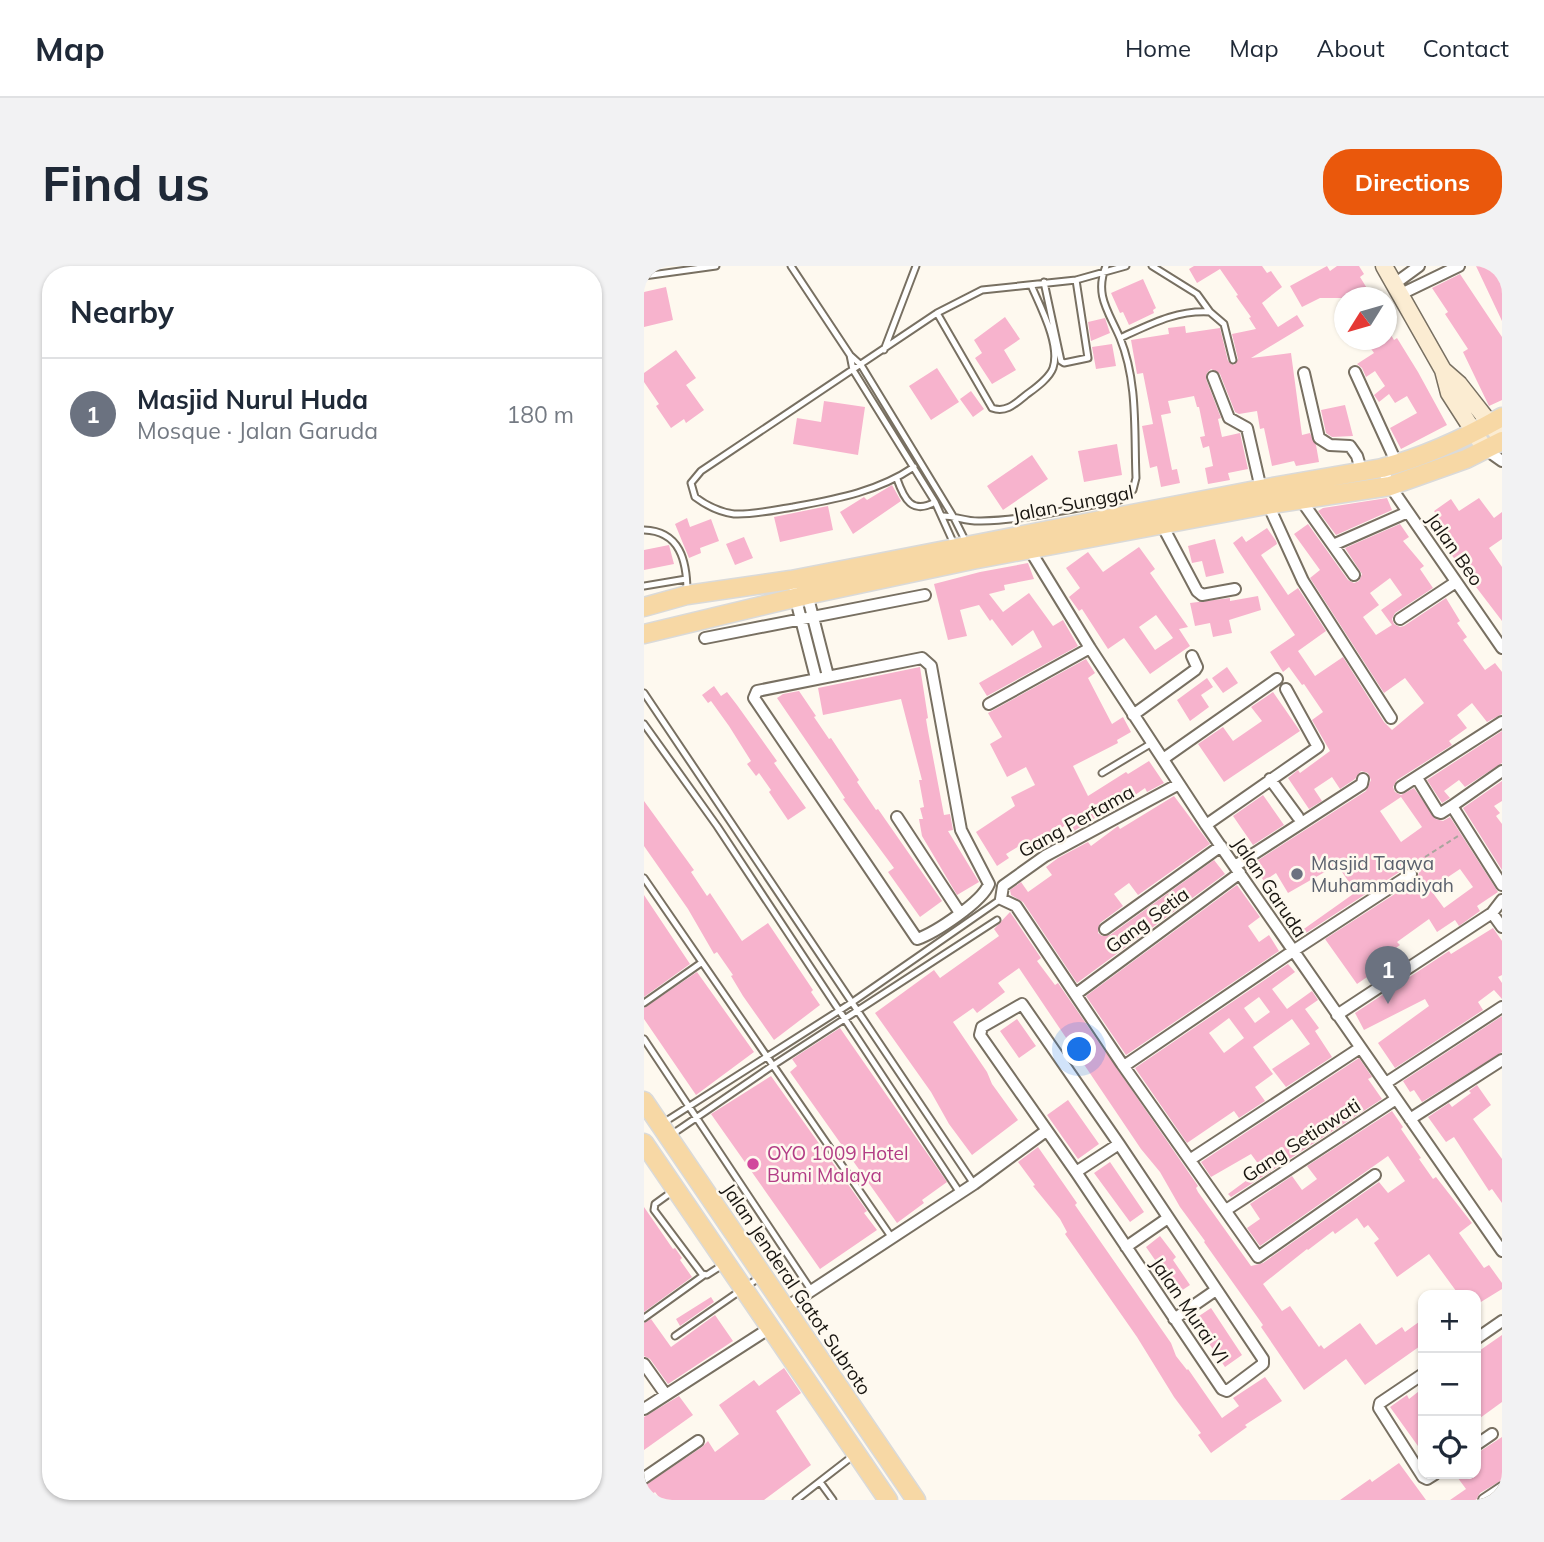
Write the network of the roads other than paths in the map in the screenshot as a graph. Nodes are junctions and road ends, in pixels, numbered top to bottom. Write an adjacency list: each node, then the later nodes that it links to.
1 (716, 266): 11 (lane)
2 (791, 266): 23 (lane)
3 (916, 266): 22 (lane)
4 (1106, 266): 10 (lane)
5 (1126, 266): 10 (lane)
6 (1153, 266): 19 (lane)
7 (1384, 266): 15 (street)
8 (1419, 266): 16 (street)
9 (1450, 268): 17 (street)
10 (1103, 274): 12 (lane); 21 (lane)
11 (644, 276)
12 (1076, 280): 13 (lane); 13 (lane)
13 (1044, 282): 14 (lane)
14 (1031, 285): 20 (lane); 20 (lane)
15 (1394, 287)
16 (1397, 289)
17 (1397, 290)
18 (1397, 292): 27 (street)
19 (1210, 312): 21 (lane); 24 (lane)
20 (937, 313): 22 (lane)
21 (1120, 338): 46 (lane)
22 (884, 350): 25 (lane)
23 (850, 355): 25 (lane); 26 (lane)
24 (1233, 360)
25 (861, 365): 26 (lane); 46 (lane)
26 (853, 370): 37 (lane); 39 (lane)
27 (1443, 370): 31 (street); 32 (street)
28 (1355, 372): 36 (street, Jalan Beo)
29 (1304, 373): 38 (street)
30 (1213, 377): 41 (street)
31 (1497, 420): 32 (main road, Jalan Sunggal); 33 (street)
32 (1475, 432): 34 (street); 36 (main road, Jalan Sunggal)
33 (1502, 440): 34 (main road, Jalan Sunggal)
34 (1485, 449): 35 (street); 40 (main road, Jalan Sunggal)
35 (1502, 461)
36 (1390, 466): 38 (main road, Jalan Sunggal); 40 (street, Jalan Beo)
37 (914, 467): 39 (lane); 43 (lane)
38 (1362, 473): 41 (main road, Jalan Sunggal)
39 (897, 479): 43 (lane)
40 (1390, 486): 42 (main road, Jalan Sunggal); 44 (street, Jalan Beo)
41 (1264, 497): 42 (main road, Jalan Sunggal); 47 (main road, Jalan Sunggal); 49 (main road, Jalan Sunggal); 74 (street)
42 (1301, 500): 50 (street)
43 (935, 502): 45 (lane)
44 (1408, 512): 50 (street); 53 (street, Jalan Beo)
45 (943, 516): 46 (lane); 51 (lane)
46 (954, 516): 51 (lane)
47 (1162, 525): 49 (main road, Jalan Sunggal); 57 (street)
48 (644, 530): 55 (lane)
49 (1028, 542): 51 (main road, Jalan Sunggal); 65 (street, Jalan Garuda)
50 (1333, 545): 52 (street)
51 (964, 554): 56 (main road, Jalan Sunggal)
52 (1354, 575)
53 (1456, 582): 61 (street); 64 (street, Jalan Beo)
54 (644, 586): 55 (lane)
55 (687, 587): 56 (main road, Jalan Sunggal); 59 (main road, Jalan Sunggal)
56 (799, 588): 60 (street); 62 (main road, Jalan Sunggal)
57 (1235, 589)
58 (925, 595): 60 (street)
59 (644, 607)
60 (807, 619): 63 (street); 67 (street); 68 (street)
61 (1400, 619)
62 (644, 634)
63 (705, 638)
64 (1502, 648)
65 (1090, 649): 72 (street); 73 (street, Jalan Garuda)
66 (1192, 656): 73 (street)
67 (828, 676): 68 (street); 99 (street)
68 (816, 678): 99 (street)
69 (1277, 679): 78 (street)
70 (1286, 689): 82 (street)
71 (644, 693): 87 (lane)
72 (989, 704)
73 (1133, 715): 77 (street, Jalan Garuda)
74 (1391, 718)
75 (1502, 722): 81 (street)
76 (644, 724): 91 (lane)
77 (1152, 743): 78 (street, Jalan Garuda); 80 (lane)
78 (1163, 759): 84 (street, Jalan Garuda)
79 (1502, 771): 86 (street)
80 (1102, 773)
81 (1417, 778): 85 (street); 86 (street)
82 (1270, 779): 89 (street); 90 (street)
83 (1363, 779): 93 (street, Gang Setia)
84 (1179, 784): 90 (street, Jalan Garuda); 97 (street, Gang Pertama)
85 (1401, 787)
86 (1452, 806): 96 (street)
87 (729, 817): 91 (lane); 110 (lane)
88 (897, 817): 99 (street)
89 (1298, 817)
90 (1206, 825): 92 (street, Jalan Garuda)
91 (717, 826): 112 (lane)
92 (1221, 846): 93 (street, Jalan Garuda); 103 (street)
93 (1237, 869): 104 (street, Jalan Garuda); 108 (street, Gang Setia)
94 (1411, 874): 104 (street)
95 (644, 878): 107 (lane)
96 (1502, 886)
97 (1001, 899): 105 (lane); 108 (street)
98 (1502, 900): 100 (street)
99 (960, 913)
100 (1492, 913): 102 (street); 114 (street)
101 (998, 920): 106 (lane)
102 (1502, 927)
103 (1105, 929)
104 (1293, 951): 114 (street, Jalan Garuda); 120 (street)
105 (925, 953): 106 (lane); 110 (lane)
106 (933, 962): 113 (lane)
107 (701, 963): 109 (lane); 118 (lane)
108 (1076, 994): 132 (street)
109 (644, 1003)
110 (851, 1003): 112 (lane); 113 (lane)
111 (1502, 1007): 122 (street)
112 (838, 1011): 115 (lane); 118 (lane)
113 (856, 1011): 115 (lane); 135 (lane)
114 (1337, 1015): 117 (street, Jalan Garuda)
115 (844, 1019): 121 (lane); 137 (lane)
116 (644, 1040): 125 (lane)
117 (1360, 1048): 122 (street, Jalan Garuda); 132 (street)
118 (767, 1056): 121 (lane); 125 (lane)
119 (1502, 1060): 127 (street)
120 (1127, 1064)
121 (772, 1066): 126 (lane); 140 (lane)
122 (1386, 1083): 123 (street, Jalan Garuda)
123 (1396, 1098): 127 (street, Jalan Garuda); 138 (street, Gang Setiawati)
124 (644, 1101): 128 (main road, Jalan Jenderal Gatot Subroto)
125 (688, 1107): 126 (lane); 128 (lane)
126 (696, 1118): 128 (lane); 148 (lane)
127 (1410, 1119): 142 (street, Jalan Garuda)
128 (664, 1130): 145 (main road, Jalan Jenderal Gatot Subroto)
129 (1046, 1131): 130 (street, Jalan Murai VI); 133 (street, Jalan Murai VI); 135 (street)
130 (1119, 1144): 133 (street); 139 (street, Jalan Murai VI)
131 (645, 1145): 136 (main road)
132 (1191, 1158): 138 (street)
133 (1076, 1172): 141 (street, Jalan Murai VI)
134 (1375, 1175): 138 (street)
135 (974, 1184): 137 (street)
136 (676, 1189): 143 (main road); 144 (lane)
137 (960, 1193): 140 (street)
138 (1226, 1210)
139 (1168, 1218): 141 (street); 147 (street, Jalan Murai VI)
140 (893, 1239): 148 (street)
141 (1126, 1247): 151 (street, Jalan Murai VI)
142 (1501, 1247)
143 (726, 1262): 144 (lane); 146 (main road)
144 (704, 1275): 150 (lane)
145 (763, 1276): 146 (lane); 149 (main road, Jalan Jenderal Gatot Subroto)
146 (744, 1289): 153 (main road); 154 (lane)
147 (1216, 1290): 151 (street); 151 (street, Jalan Murai VI)
148 (812, 1292): 149 (street)
149 (785, 1308): 171 (main road, Jalan Jenderal Gatot Subroto)
150 (644, 1318)
151 (1174, 1319)
152 (1502, 1321): 155 (street)
153 (770, 1328): 158 (street); 163 (main road)
154 (675, 1336)
155 (1481, 1336)
156 (644, 1364): 158 (street)
157 (1418, 1377): 164 (street)
158 (666, 1395): 159 (street)
159 (644, 1409)
160 (1492, 1434): 162 (street)
161 (698, 1441): 165 (street)
162 (1481, 1442)
163 (856, 1453): 166 (lane); 168 (main road)
164 (1418, 1469)
165 (644, 1478)
166 (820, 1482): 169 (lane); 170 (lane)
167 (1502, 1488): 172 (street)
168 (887, 1499)
169 (796, 1500)
170 (833, 1500)
171 (916, 1500)
172 (1485, 1500)

